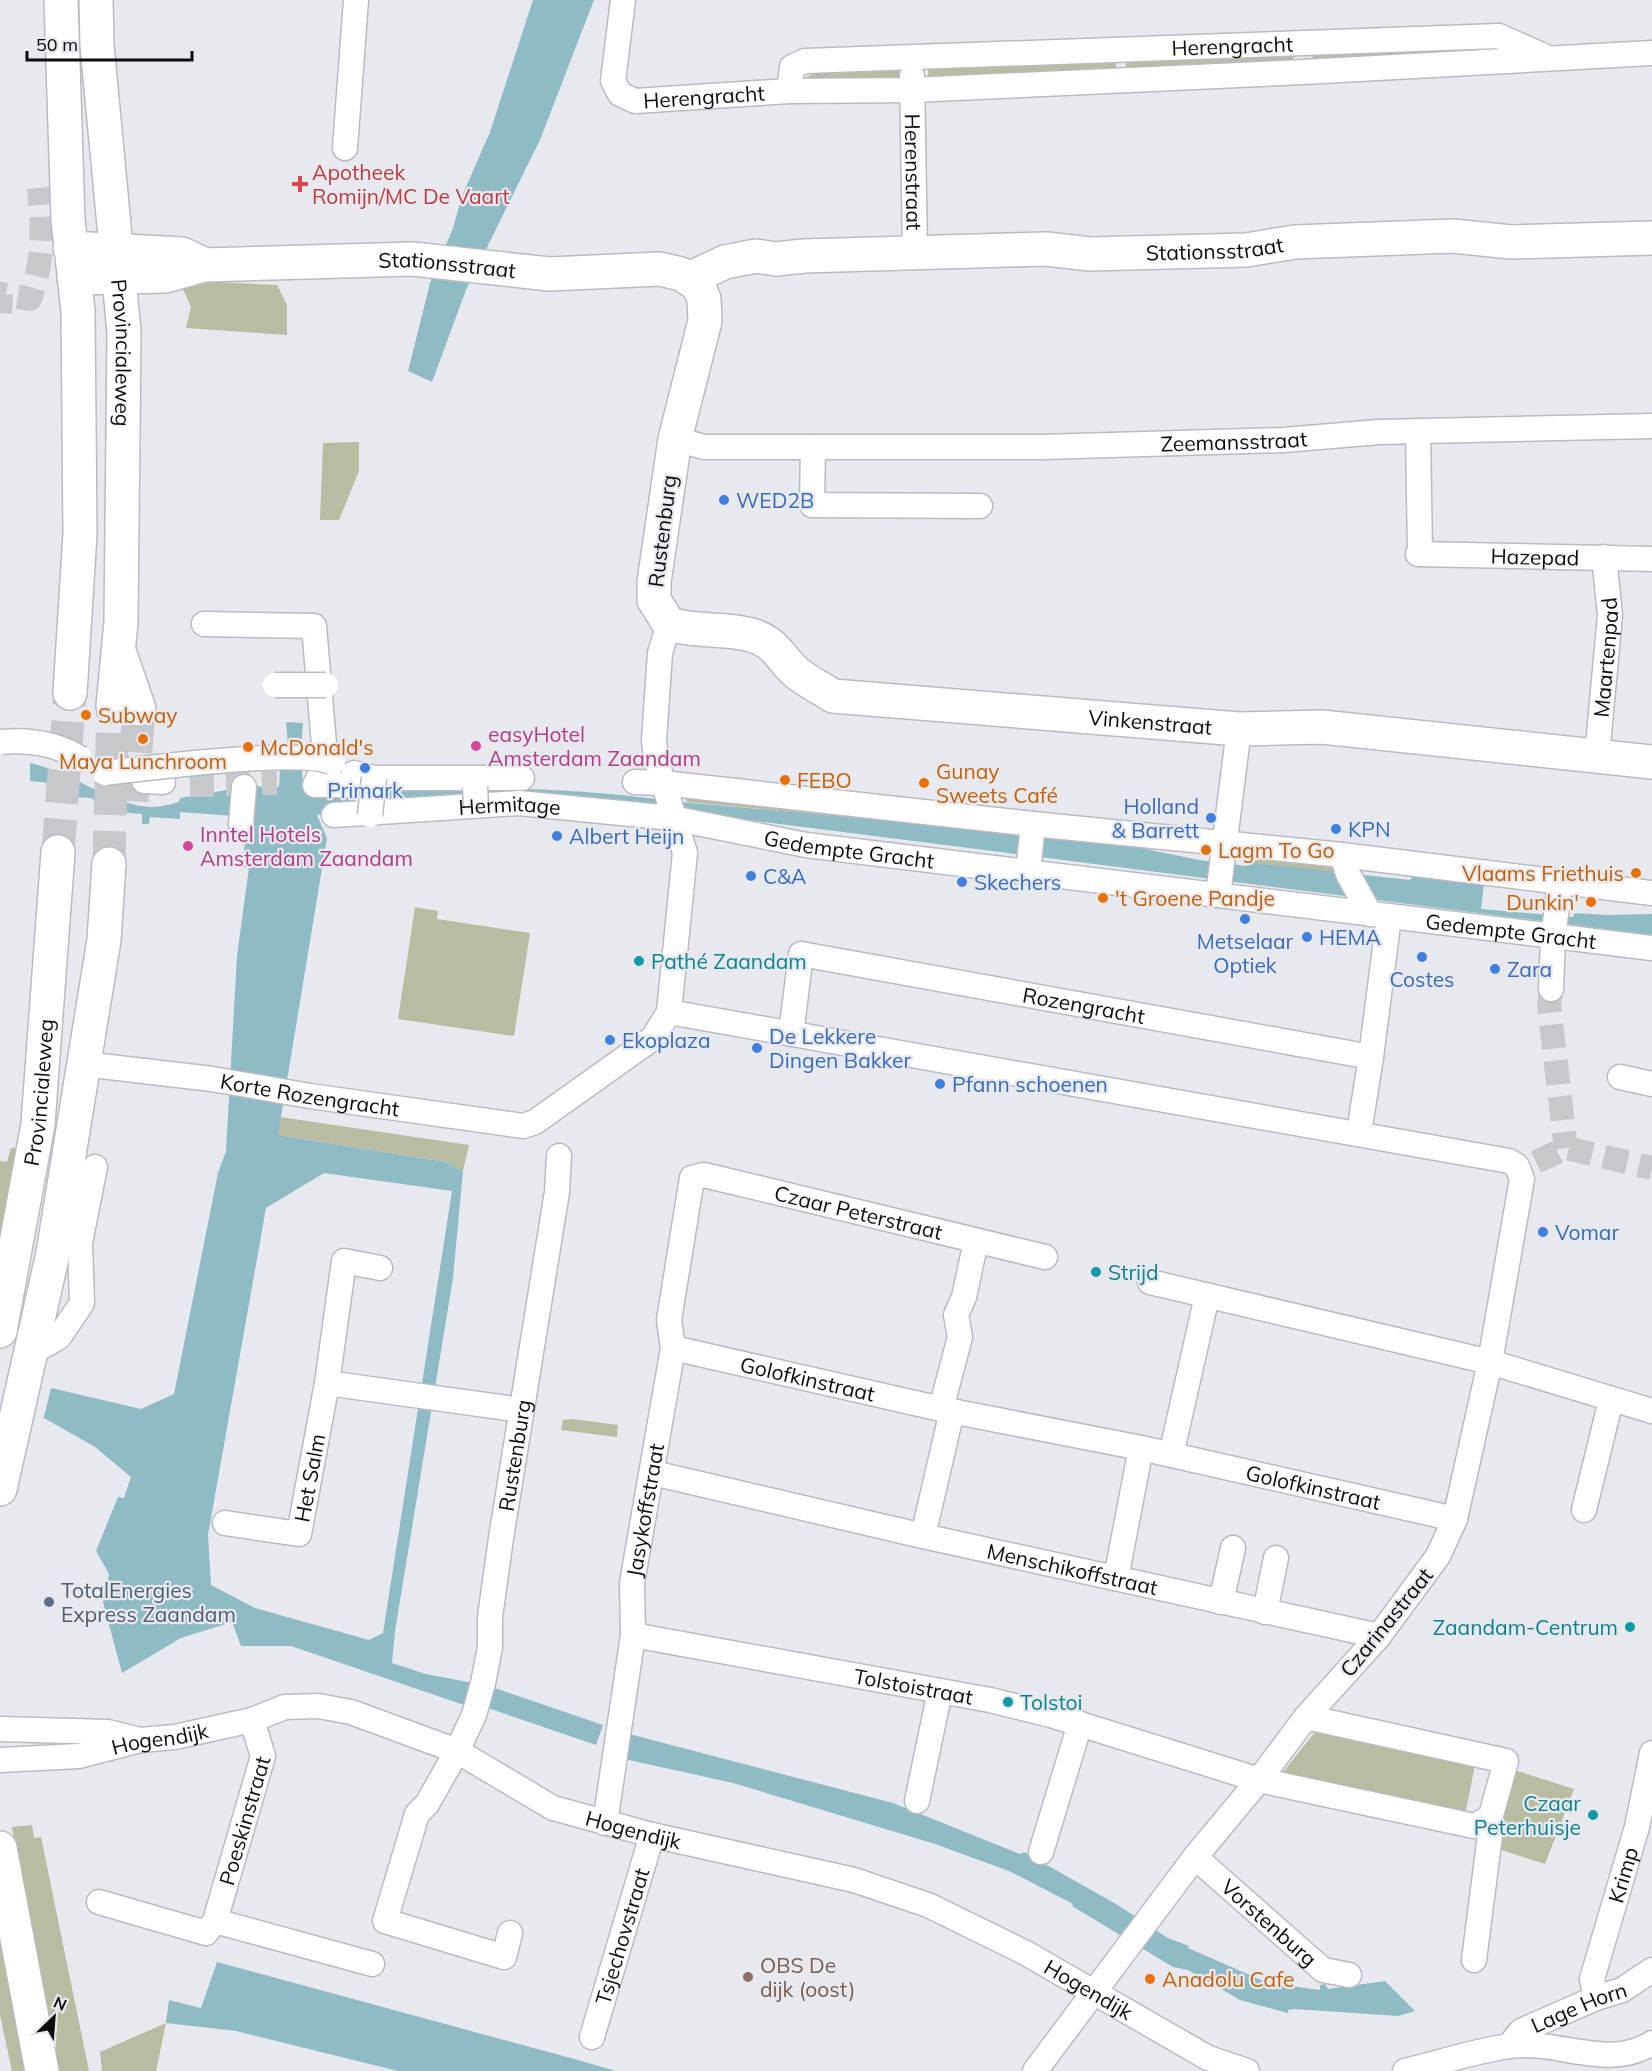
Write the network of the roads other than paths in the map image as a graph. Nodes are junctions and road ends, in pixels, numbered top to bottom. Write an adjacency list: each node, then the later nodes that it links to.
1 (61, 0): 13 (street, Provincialeweg)
2 (96, 0): 14 (street, Provincialeweg)
3 (356, 0): 10 (street)
4 (623, 0): 9 (street, Herengracht)
5 (1652, 53): 7 (street, Herengracht)
6 (911, 55): 7 (street, Herengracht); 8 (street); 9 (street, Herengracht)
7 (1549, 59): 8 (street, Herengracht)
8 (912, 90): 9 (street, Herengracht); 12 (street, Herenstraat)
9 (789, 91)
10 (345, 148)
11 (1652, 238): 12 (street, Stationsstraat)
12 (915, 253): 15 (street, Stationsstraat)
13 (72, 263): 14 (street, Stationsstraat); 27 (street, Provincialeweg)
14 (118, 264): 15 (street, Stationsstraat); 28 (street, Provincialeweg)
15 (697, 289): 18 (street, Rustenburg)
16 (1652, 426): 17 (street, Zeemansstraat)
17 (1418, 431): 19 (street, Zeemansstraat); 21 (street, Hazepad)
18 (675, 439): 19 (street, Zeemansstraat); 24 (street, Rustenburg)
19 (813, 447): 20 (street)
20 (980, 506)
21 (1604, 558): 22 (street, Hazepad); 31 (street, Maartenpad)
22 (1652, 558)
23 (204, 624): 35 (street)
24 (669, 624): 29 (street, Vinkenstraat); 39 (street)
25 (275, 685): 26 (street, bridge)
26 (326, 685)
27 (70, 693)
28 (126, 708)
29 (1239, 729): 31 (street, Vinkenstraat); 47 (street)
30 (0, 742): 34 (street, bridge)
31 (1597, 756): 32 (street, Vinkenstraat)
32 (1652, 762)
33 (200, 772): 34 (street)
34 (170, 774): 35 (street, bridge)
35 (367, 782): 38 (street); 40 (street, bridge)
36 (636, 782): 39 (street)
37 (244, 787): 42 (street)
38 (519, 803): 39 (street, Hermitage); 40 (street, Hermitage)
39 (668, 804): 43 (street, Gedempte Gracht); 43 (street, Gedempte Gracht); 54 (street)
40 (376, 813): 41 (street, Hermitage)
41 (334, 815)
42 (241, 824)
43 (1031, 847): 47 (street, Gedempte Gracht); 47 (street, Gedempte Gracht)
44 (58, 852): 71 (street, Provincialeweg)
45 (118, 862): 57 (street, Provincialeweg)
46 (1345, 864): 47 (street, Gedempte Gracht); 48 (street, Gedempte Gracht); 50 (street)
47 (1222, 870): 50 (street, Gedempte Gracht)
48 (1560, 884): 49 (street, Gedempte Gracht); 51 (street)
49 (1652, 893)
50 (1373, 909): 51 (street, Gedempte Gracht); 56 (street)
51 (1555, 923): 52 (street, Gedempte Gracht); 53 (street)
52 (1652, 948)
53 (1551, 989)
54 (669, 1012): 55 (street); 57 (street, Korte Rozengracht)
55 (791, 1034): 56 (street, Rozengracht); 60 (street)
56 (1371, 1057): 60 (street)
57 (84, 1065): 64 (street, Provincialeweg)
58 (1620, 1077): 59 (street)
59 (1652, 1084)
60 (1359, 1132): 73 (street, Czarinastraat)
61 (560, 1155): 79 (street, Rustenburg)
62 (95, 1167): 66 (street)
63 (687, 1199): 65 (street, Czaar Peterstraat); 72 (street, Jasykoffstraat)
64 (61, 1205): 66 (street); 74 (street, Provincialeweg)
65 (975, 1241): 67 (street, Czaar Peterstraat); 77 (street)
66 (80, 1243): 74 (street)
67 (1045, 1257)
68 (380, 1268): 75 (street, Het Salm)
69 (1150, 1282): 70 (street)
70 (1207, 1296): 73 (street); 82 (street)
71 (0, 1331)
72 (673, 1348): 77 (street, Golofkinstraat); 83 (street, Jasykoffstraat)
73 (1490, 1362): 76 (street); 86 (street, Czarinastraat)
74 (26, 1365): 80 (street, Provincialeweg)
75 (327, 1383): 79 (street); 87 (street, Het Salm)
76 (1611, 1401): 78 (street); 85 (street)
77 (947, 1410): 81 (street, Golofkinstraat); 88 (street)
78 (1652, 1411)
79 (524, 1416): 102 (street, Rustenburg)
80 (8, 1436): 84 (street, Provincialeweg)
81 (1141, 1448): 82 (street, Golofkinstraat); 91 (street)
82 (1171, 1455): 86 (street, Golofkinstraat)
83 (653, 1473): 88 (street, Menschikoffstraat); 94 (street, Jasykoffstraat)
84 (0, 1489)
85 (1584, 1510)
86 (1455, 1519): 95 (street, Czarinastraat)
87 (225, 1523)
88 (923, 1536): 91 (street, Menschikoffstraat)
89 (1233, 1548): 92 (street)
90 (1276, 1558): 93 (street)
91 (1116, 1578): 92 (street, Menschikoffstraat)
92 (1221, 1602): 93 (street, Menschikoffstraat)
93 (1265, 1612): 95 (street, Menschikoffstraat)
94 (633, 1635): 96 (street, Tolstoistraat); 108 (street, Jasykoffstraat)
95 (1379, 1636): 97 (street, Czarinastraat)
96 (940, 1691): 99 (street, Tolstoistraat); 106 (street)
97 (1306, 1717): 105 (street, Czarinastraat); 107 (street)
98 (252, 1720): 101 (street, Hogendijk); 102 (street, Hogendijk); 114 (street, Poeskinstraat)
99 (1080, 1724): 105 (street, Tolstoistraat); 111 (street)
100 (0, 1729): 101 (street)
101 (141, 1740): 104 (street, Hogendijk)
102 (458, 1751): 108 (street, Hogendijk); 115 (street, Rustenburg)
103 (1652, 1753): 121 (street, Krimp)
104 (0, 1761)
105 (1259, 1780): 107 (street, Tolstoistraat); 112 (street, Czarinastraat)
106 (917, 1801)
107 (1483, 1821): 116 (street)
108 (604, 1823): 109 (street, Hogendijk)
109 (652, 1835): 120 (street, Hogendijk); 122 (street, Tsjechovstraat)
110 (0, 1848): 125 (street)
111 (1041, 1852)
112 (1195, 1857): 119 (street, Vorstenburg); 120 (street, Czarinastraat)
113 (99, 1902): 114 (street)
114 (215, 1921): 117 (street)
115 (510, 1933)
116 (1474, 1960)
117 (372, 1964)
118 (1652, 1970): 121 (street, Lage Horn)
119 (1349, 1975)
120 (1096, 1992): 126 (street, Czarinastraat); 127 (street, Hogendijk)
121 (1596, 1998): 124 (street, Lage Horn)
122 (592, 2037)
123 (1652, 2043): 124 (street)
124 (1509, 2046): 128 (street)
125 (42, 2071)
126 (1035, 2071)
127 (1247, 2071)
128 (1406, 2071)

